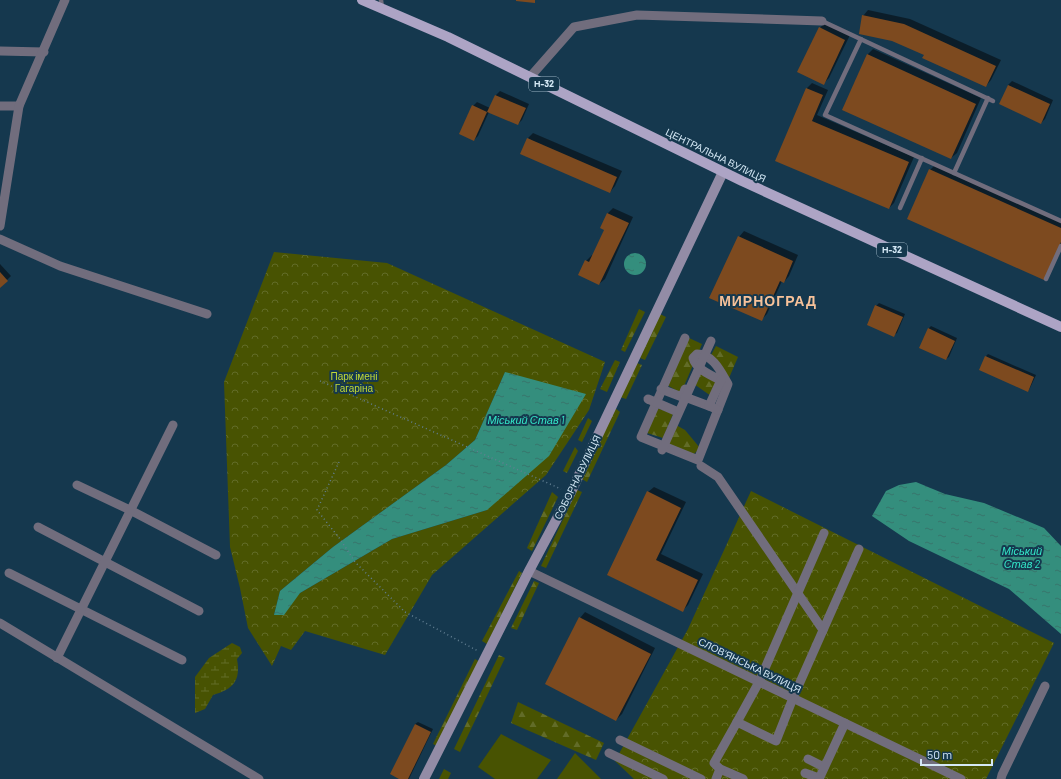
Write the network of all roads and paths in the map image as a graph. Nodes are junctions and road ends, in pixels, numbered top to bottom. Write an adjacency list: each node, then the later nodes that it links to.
1 (66, 0): 7 (street)
2 (362, 0): 3 (main road, ЦЕНТРАЛЬНА ВУЛИЦЯ / Н-32)
3 (381, 4): 8 (main road, ЦЕНТРАЛЬНА ВУЛИЦЯ / Н-32)
4 (822, 21): 5 (lane); 8 (street)
5 (861, 39): 9 (lane); 13 (lane)
6 (0, 51): 7 (street)
7 (44, 52): 12 (street)
8 (530, 77): 14 (main road, ЦЕНТРАЛЬНА ВУЛИЦЯ / Н-32)
9 (988, 98): 10 (lane); 15 (lane)
10 (993, 101)
11 (0, 106): 12 (street)
12 (20, 106): 18 (street)
13 (922, 158): 15 (lane); 16 (lane)
14 (723, 172): 23 (main road, ЦЕНТРАЛЬНА ВУЛИЦЯ / Н-32); 41 (street, СОБОРНА ВУЛИЦЯ)
15 (954, 173): 17 (lane)
16 (900, 208)
17 (1061, 221)
18 (0, 226)
19 (0, 239): 22 (street)
20 (1061, 246): 21 (lane)
21 (1046, 279)
22 (207, 314)
23 (1061, 328)
24 (685, 338): 34 (street)
25 (711, 341): 26 (street)
26 (699, 368): 27 (street); 29 (street); 29 (street)
27 (693, 380): 30 (street); 31 (street)
28 (320, 381): 41 (path)
29 (725, 382): 33 (street); 34 (street)
30 (661, 389)
31 (685, 397): 33 (street); 35 (street)
32 (648, 399): 35 (street)
33 (709, 406): 34 (street)
34 (718, 410)
35 (678, 412): 37 (street)
36 (173, 425): 42 (street)
37 (661, 451)
38 (339, 462): 55 (path)
39 (701, 466): 50 (street)
40 (77, 485): 42 (street)
41 (570, 494): 48 (street, СОБОРНА ВУЛИЦЯ)
42 (130, 510): 46 (street); 47 (street)
43 (38, 528): 47 (street)
44 (824, 533): 50 (street)
45 (859, 549): 54 (street)
46 (216, 555)
47 (105, 562): 51 (street); 52 (street)
48 (528, 571): 55 (street, СОБОРНА ВУЛИЦЯ); 58 (street, СЛОВ'ЯНСЬКА ВУЛИЦЯ)
49 (9, 573): 51 (street)
50 (798, 593): 54 (street); 58 (street)
51 (82, 608): 56 (street); 57 (street)
52 (199, 611)
53 (0, 623): 56 (street)
54 (823, 630): 60 (street)
55 (486, 655): 74 (street, СОБОРНА ВУЛИЦЯ)
56 (57, 658): 73 (street)
57 (182, 660)
58 (759, 682): 60 (street, СЛОВ'ЯНСЬКА ВУЛИЦЯ); 61 (street)
59 (1045, 686): 80 (street)
60 (793, 698): 61 (street); 62 (street, СЛОВ'ЯНСЬКА ВУЛИЦЯ)
61 (737, 722): 68 (street)
62 (845, 723): 67 (street); 70 (street, СЛОВ'ЯНСЬКА ВУЛИЦЯ)
63 (620, 740): 66 (street)
64 (609, 752): 71 (street)
65 (808, 759): 67 (street)
66 (663, 761): 71 (street); 72 (street)
67 (824, 767): 78 (street)
68 (720, 769): 76 (street); 77 (street)
69 (805, 773): 78 (street)
70 (946, 776): 79 (street, СЛОВ'ЯНСЬКА ВУЛИЦЯ)
71 (660, 777)
72 (690, 777): 75 (street)
73 (259, 779)
74 (424, 779)
75 (701, 779)
76 (716, 779)
77 (743, 779)
78 (819, 779)
79 (961, 779)
80 (1001, 779)

